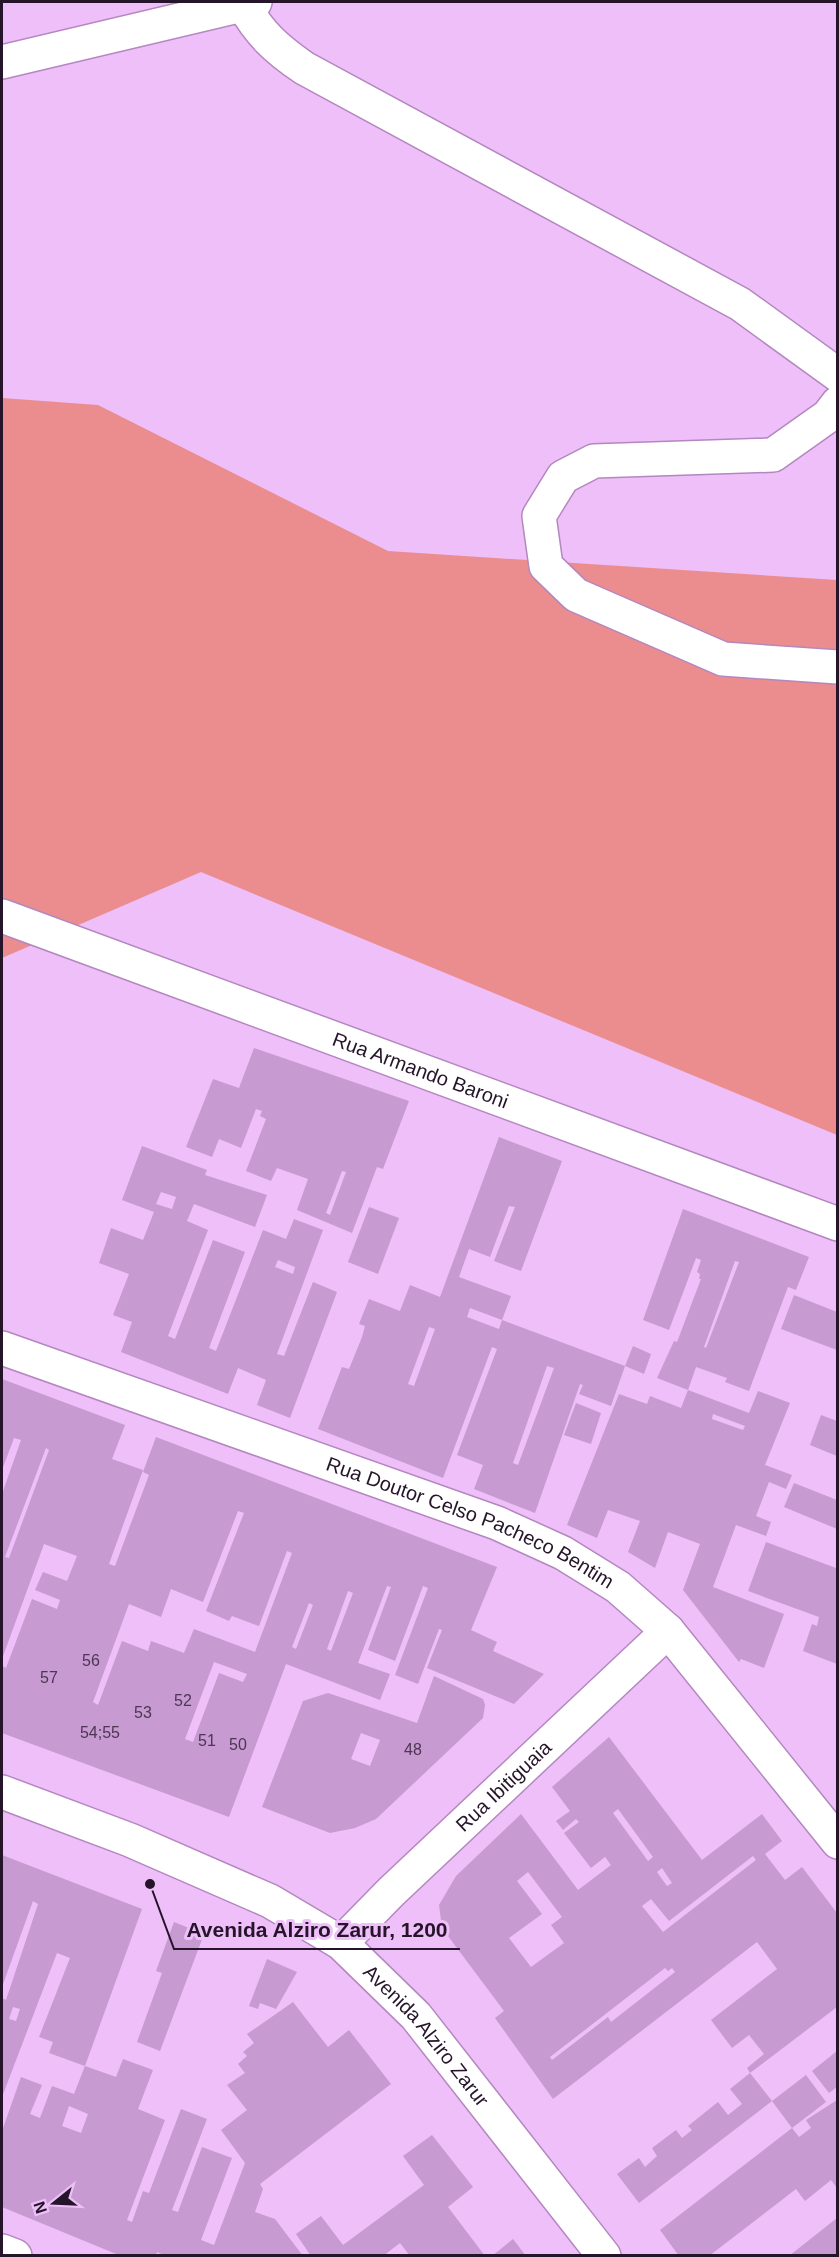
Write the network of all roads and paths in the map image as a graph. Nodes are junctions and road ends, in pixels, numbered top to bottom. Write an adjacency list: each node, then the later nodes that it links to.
1 (249, 2): 2 (street); 3 (street)
2 (2, 62)
3 (837, 375)
4 (837, 403): 5 (street)
5 (837, 667)
6 (2, 916): 7 (street, Rua Armando Baroni)
7 (837, 1224)
8 (2, 1348): 9 (street, Rua Doutor Celso Pacheco Bentim)
9 (668, 1631): 11 (street, Rua Doutor Celso Pacheco Bentim); 12 (street, Rua Ibitiguaia)
10 (2, 1792): 12 (street, Avenida Alziro Zarur)
11 (836, 1835)
12 (341, 1943): 15 (street, Avenida Alziro Zarur)
13 (2, 2250): 14 (street)
14 (15, 2256)
15 (604, 2256)

